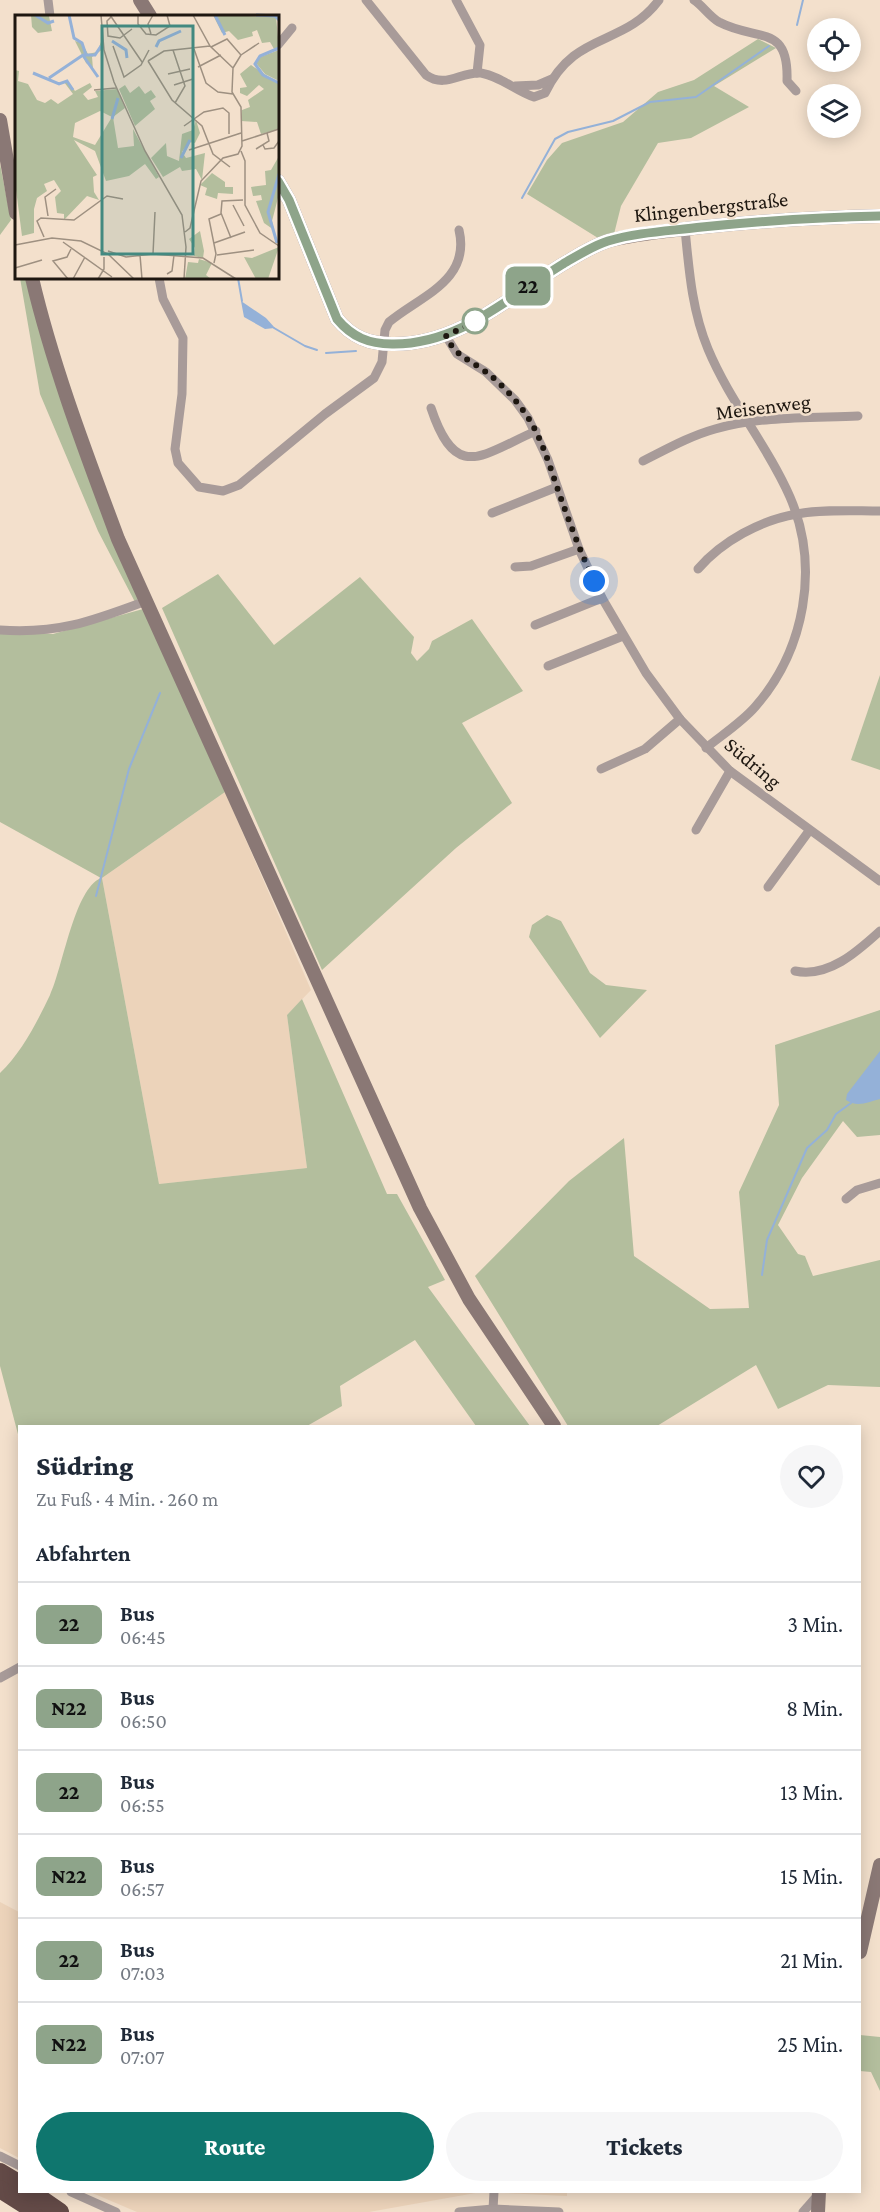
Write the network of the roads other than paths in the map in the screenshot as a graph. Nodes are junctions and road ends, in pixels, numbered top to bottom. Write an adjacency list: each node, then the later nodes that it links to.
1 (48, 0): 7 (street)
2 (140, 0): 8 (main road)
3 (366, 0): 11 (street)
4 (456, 0): 11 (street)
5 (659, 0): 11 (street)
6 (694, 0): 12 (street)
7 (50, 15)
8 (149, 15)
9 (292, 28): 10 (street)
10 (279, 44)
11 (477, 73)
12 (796, 91)
13 (0, 120): 15 (main road)
14 (279, 183): 22 (main road, Klingenbergstraße)
15 (15, 207)
16 (880, 216): 17 (main road, Klingenbergstraße)
17 (685, 229): 21 (main road, Klingenbergstraße); 25 (street, Südring)
18 (459, 230): 22 (street)
19 (32, 279): 36 (main road)
20 (159, 279): 22 (street)
21 (446, 336): 22 (main road, Klingenbergstraße); 26 (street, Südring)
22 (384, 344)
23 (431, 408): 26 (street)
24 (858, 416): 25 (street, Meisenweg)
25 (747, 422): 27 (street, Meisenweg); 31 (street, Südring)
26 (536, 431): 28 (street, Südring)
27 (644, 461)
28 (557, 487): 30 (street); 32 (street, Südring)
29 (880, 511): 31 (street)
30 (492, 513)
31 (796, 514): 34 (street); 42 (street, Südring)
32 (579, 549): 33 (street); 35 (street, Südring)
33 (515, 567)
34 (698, 569)
35 (602, 598): 37 (street); 39 (street, Südring)
36 (146, 601): 38 (street); 53 (main road)
37 (535, 625)
38 (0, 630)
39 (623, 636): 40 (street); 41 (street, Südring)
40 (548, 666)
41 (680, 719): 42 (street, Südring); 43 (street)
42 (706, 748): 44 (street, Südring)
43 (601, 769)
44 (730, 771): 45 (street); 46 (street, Südring)
45 (696, 830)
46 (809, 831): 47 (street, Südring); 48 (street)
47 (880, 880)
48 (768, 887)
49 (880, 931): 50 (street)
50 (795, 971)
51 (880, 1183): 52 (street)
52 (846, 1199)
53 (553, 1425)
54 (18, 1668): 55 (street)
55 (0, 1678)
56 (880, 1865): 57 (main road)
57 (861, 1948)
58 (0, 2156): 59 (street)
59 (10, 2178)
60 (21, 2193): 66 (highway)
61 (32, 2193): 67 (highway)
62 (72, 2193): 68 (street)
63 (494, 2193): 65 (street)
64 (818, 2193): 71 (street); 72 (main road)
65 (493, 2209): 69 (street); 70 (street)
66 (36, 2212)
67 (60, 2212)
68 (116, 2212)
69 (459, 2212)
70 (559, 2212)
71 (804, 2212)
72 (818, 2212)

